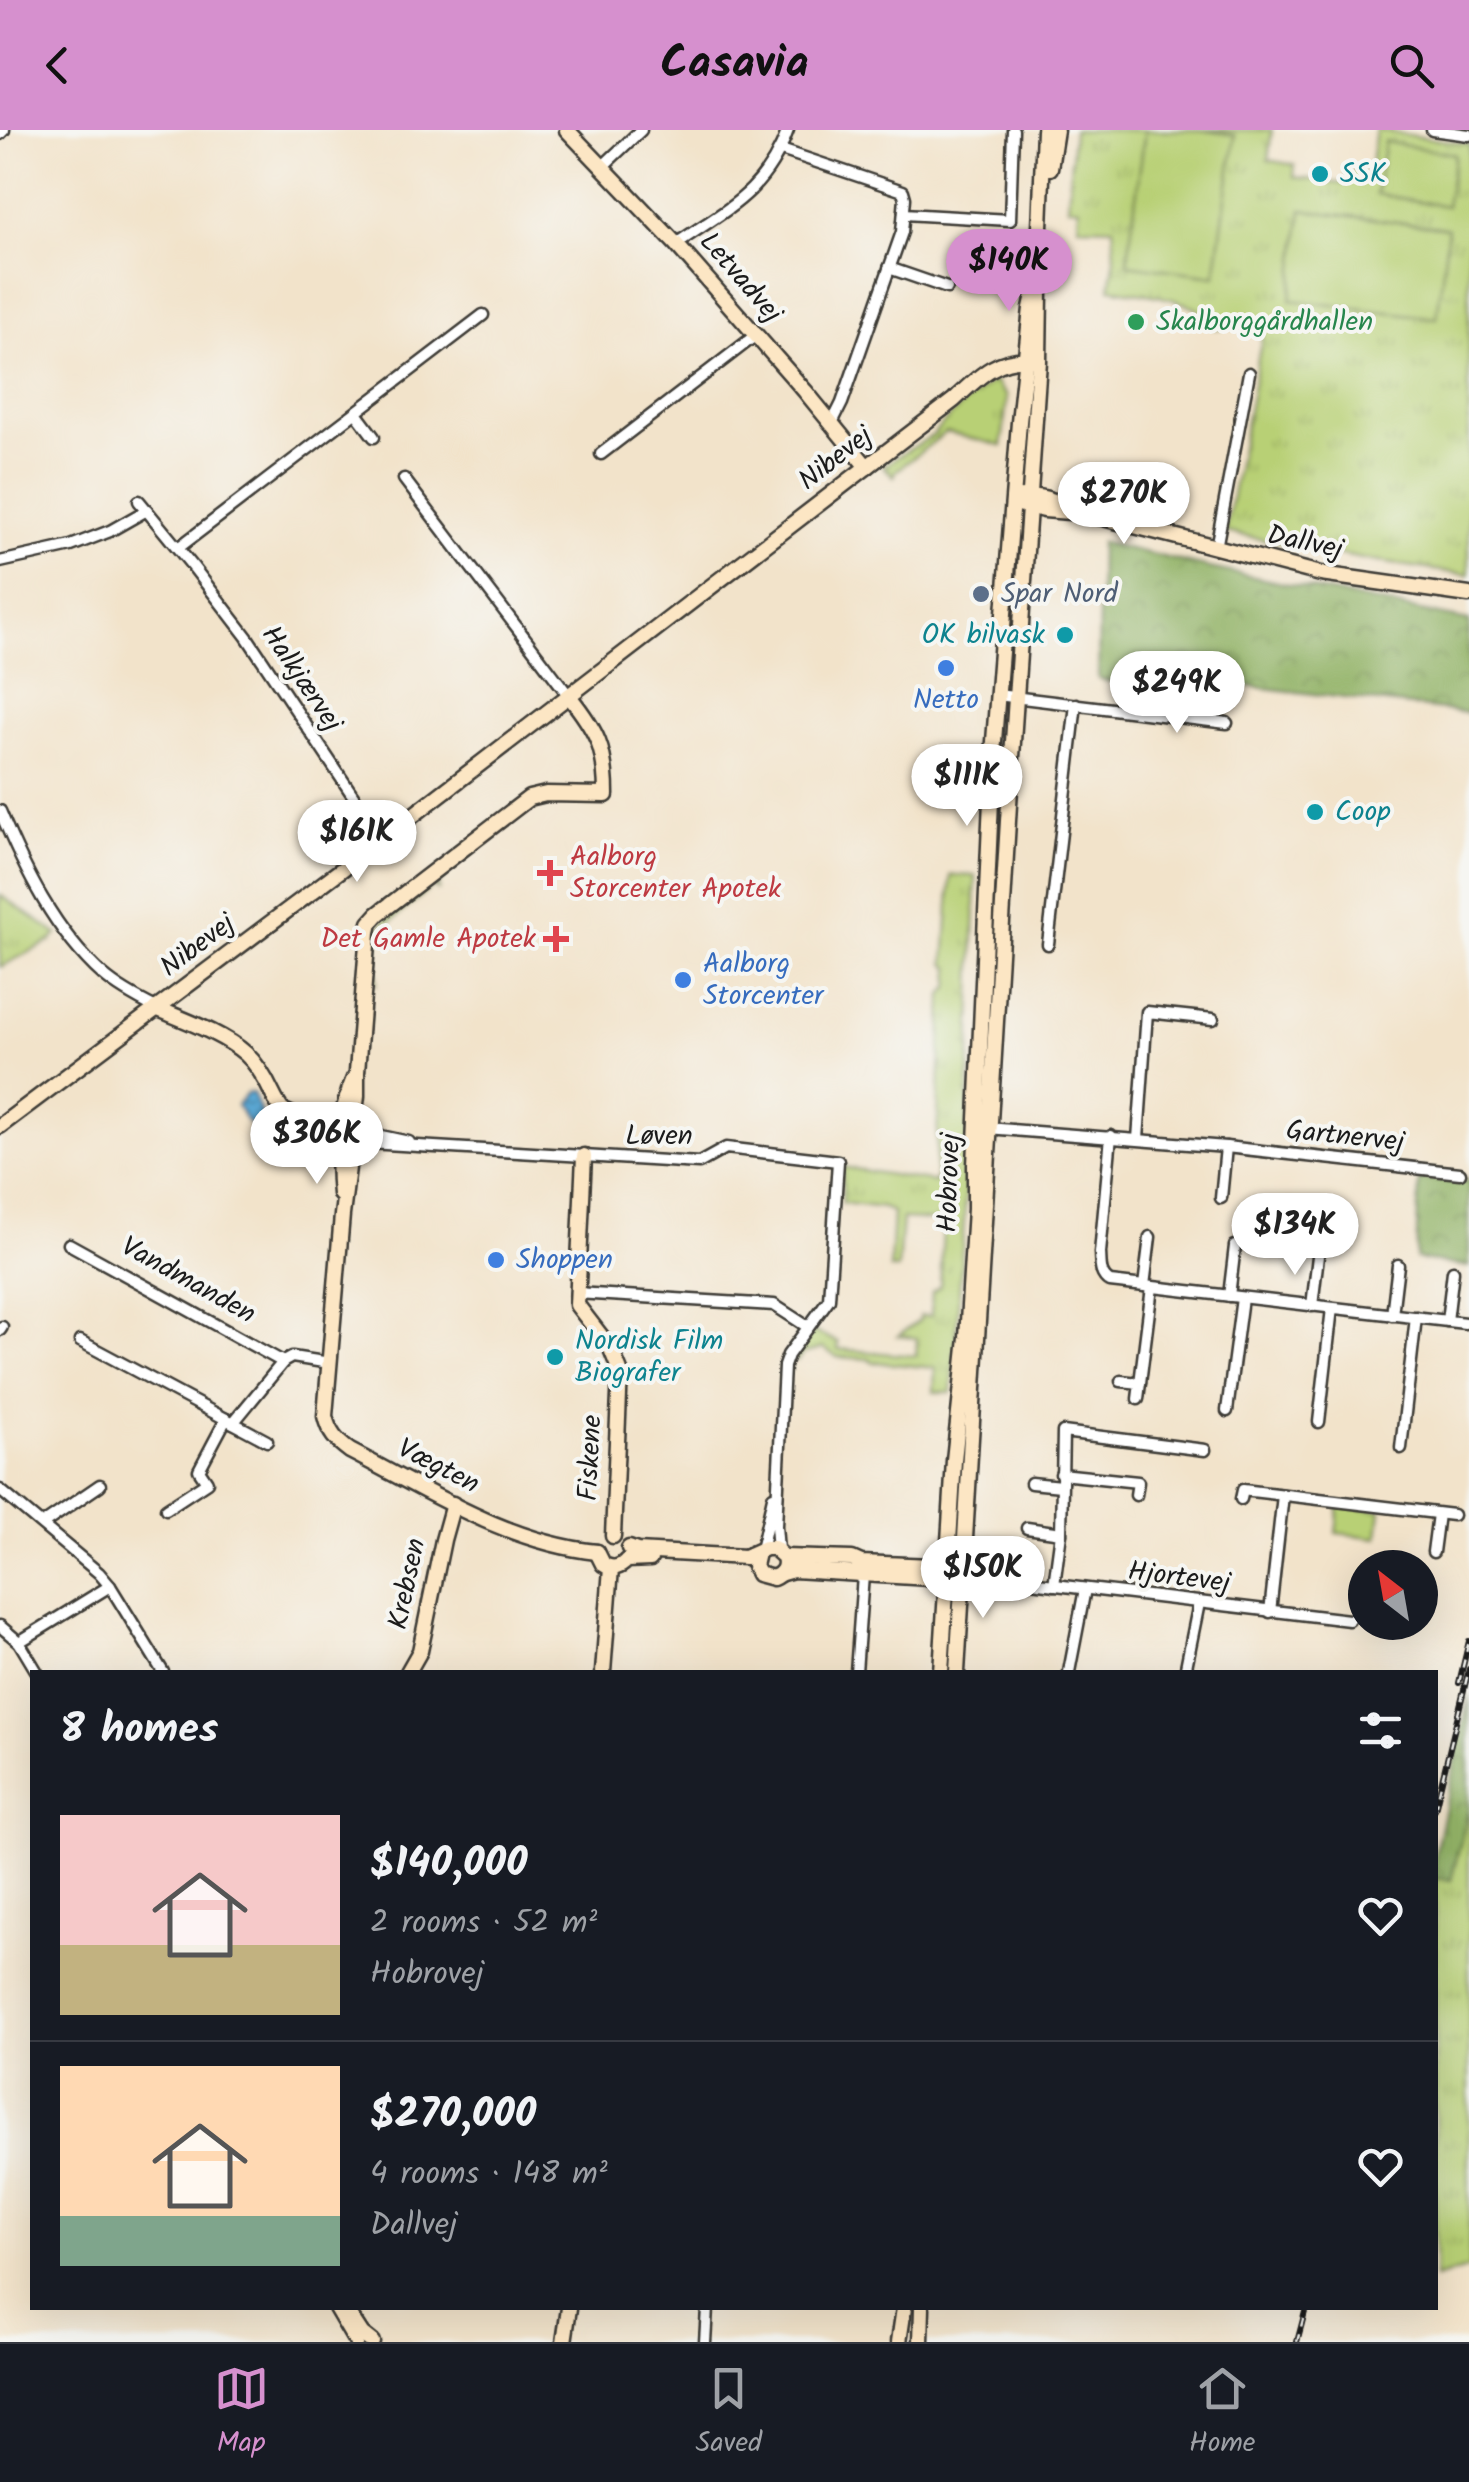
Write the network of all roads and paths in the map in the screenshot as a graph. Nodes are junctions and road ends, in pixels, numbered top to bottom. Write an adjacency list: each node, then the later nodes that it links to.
1 (567, 130): 10 (street, Letvadvej)
2 (641, 130): 10 (street)
3 (788, 130): 9 (street)
4 (1013, 130): 11 (street)
5 (1044, 130): 12 (street, Hobrovej)
6 (1056, 130): 12 (street, Hobrovej)
7 (1432, 130): 8 (street)
8 (1469, 135)
9 (780, 150): 11 (street); 13 (street)
10 (603, 166): 13 (street, Letvadvej)
11 (904, 214): 14 (street)
12 (1042, 233): 18 (street, Hobrovej)
13 (676, 244): 17 (street, Letvadvej)
14 (888, 268): 15 (street); 21 (street)
15 (947, 288)
16 (482, 315): 20 (street)
17 (756, 334): 21 (street, Letvadvej); 23 (street)
18 (1032, 365): 24 (street, Nibevej); 26 (street, Hobrovej); 27 (street, Hobrovej)
19 (1249, 373): 29 (street)
20 (356, 413): 22 (street); 28 (street)
21 (832, 423): 24 (street, Letvadvej)
22 (374, 437)
23 (601, 454)
24 (867, 467): 33 (street, Nibevej)
25 (404, 479): 33 (street)
26 (1012, 500): 27 (street, Dallvej); 32 (street, Hobrovej)
27 (1028, 501): 29 (street, Dallvej); 34 (street, Hobrovej)
28 (178, 548): 30 (street, Halkjærvej); 38 (street, Halkjærvej)
29 (1216, 548): 31 (street, Dallvej)
30 (0, 562)
31 (1469, 595)
32 (997, 694): 34 (street); 43 (street, Hobrovej)
33 (568, 696): 38 (street, Nibevej); 44 (street)
34 (1016, 697): 35 (street); 43 (street, Hobrovej)
35 (1076, 704): 36 (street); 39 (street)
36 (1227, 723)
37 (0, 811): 40 (street)
38 (382, 839): 40 (street, Nibevej)
39 (1048, 944)
40 (156, 1008): 42 (street, Nibevej); 44 (street)
41 (1213, 1019): 46 (street)
42 (0, 1126)
43 (983, 1128): 45 (street, Gartnervej); 107 (street, Hobrovej); 108 (street, Hobrovej)
44 (347, 1135): 48 (street, Løven); 70 (street)
45 (1111, 1136): 46 (street, Gartnervej); 57 (street)
46 (1138, 1139): 47 (street, Gartnervej)
47 (1226, 1147): 49 (street, Gartnervej); 50 (street)
48 (584, 1156): 58 (street); 67 (street, Løven)
49 (1460, 1173)
50 (1221, 1198)
51 (1150, 1237): 57 (street)
52 (69, 1244): 69 (street, Vandmanden)
53 (1234, 1246): 59 (street)
54 (1318, 1256): 61 (street)
55 (1398, 1265): 63 (street)
56 (1452, 1271): 65 (street)
57 (1148, 1287): 59 (street); 72 (street)
58 (576, 1293): 67 (street); 99 (street, Fiskene)
59 (1229, 1296): 60 (street)
60 (1242, 1298): 61 (street); 74 (street)
61 (1312, 1306): 62 (street)
62 (1332, 1308): 63 (street); 79 (street)
63 (1392, 1315): 64 (street)
64 (1416, 1318): 65 (street); 80 (street)
65 (1447, 1321): 66 (street)
66 (1465, 1323)
67 (808, 1328): 85 (street, Løven)
68 (80, 1341): 78 (street)
69 (283, 1362): 70 (street, Vandmanden); 78 (street)
70 (330, 1363): 92 (street, Vægten)
71 (1121, 1381): 72 (street)
72 (1140, 1383): 75 (street)
73 (1217, 1393): 74 (street)
74 (1230, 1394): 76 (street)
75 (1138, 1399)
76 (1227, 1411)
77 (1390, 1420): 80 (street)
78 (230, 1421): 81 (street); 93 (street)
79 (1319, 1422)
80 (1404, 1422): 82 (street)
81 (267, 1440)
82 (1401, 1448)
83 (1205, 1450): 84 (street)
84 (1061, 1480): 86 (street); 89 (street); 98 (street)
85 (777, 1482): 101 (street, Løven); 104 (street, Løven)
86 (1031, 1483)
87 (100, 1486): 96 (street)
88 (0, 1490): 96 (street)
89 (1136, 1495)
90 (1283, 1495): 91 (street); 94 (street); 114 (street)
91 (1241, 1499)
92 (453, 1504): 102 (street, Vægten); 120 (street, Krebsen)
93 (166, 1509)
94 (1438, 1514): 95 (street); 100 (street)
95 (1453, 1516)
96 (44, 1524): 111 (street)
97 (1027, 1528): 98 (street)
98 (1061, 1533): 110 (street)
99 (613, 1536): 102 (street); 103 (street)
100 (1433, 1550)
101 (759, 1551): 103 (street); 104 (street); 106 (street)
102 (597, 1552): 105 (street)
103 (628, 1554): 105 (street); 106 (street)
104 (781, 1560): 106 (street); 107 (street); 109 (street)
105 (611, 1568): 121 (street)
106 (756, 1570)
107 (946, 1572): 108 (street); 109 (street); 123 (street, Hobrovej)
108 (964, 1574): 110 (street, Hjortevej); 124 (street, Hobrovej)
109 (862, 1575): 122 (street)
110 (1054, 1585): 112 (street, Hjortevej)
111 (110, 1586): 117 (street); 119 (street)
112 (1085, 1589): 113 (street, Hjortevej); 125 (street)
113 (1199, 1603): 114 (street, Hjortevej); 126 (street)
114 (1270, 1612): 115 (street, Hjortevej)
115 (1348, 1620)
116 (0, 1626): 117 (street)
117 (19, 1642): 118 (street)
118 (36, 1670)
119 (161, 1670)
120 (410, 1670)
121 (603, 1670)
122 (856, 1670)
123 (941, 1670)
124 (958, 1670)
125 (1069, 1670)
126 (1185, 1670)
127 (337, 2310): 135 (street)
128 (346, 2310): 136 (street)
129 (571, 2310): 137 (street)
130 (571, 2310): 138 (street)
131 (707, 2310): 139 (street)
132 (907, 2310): 140 (street)
133 (907, 2310): 141 (street)
134 (922, 2310): 142 (street)
135 (356, 2342)
136 (372, 2342)
137 (564, 2342)
138 (575, 2342)
139 (705, 2342)
140 (900, 2342)
141 (908, 2342)
142 (921, 2342)

